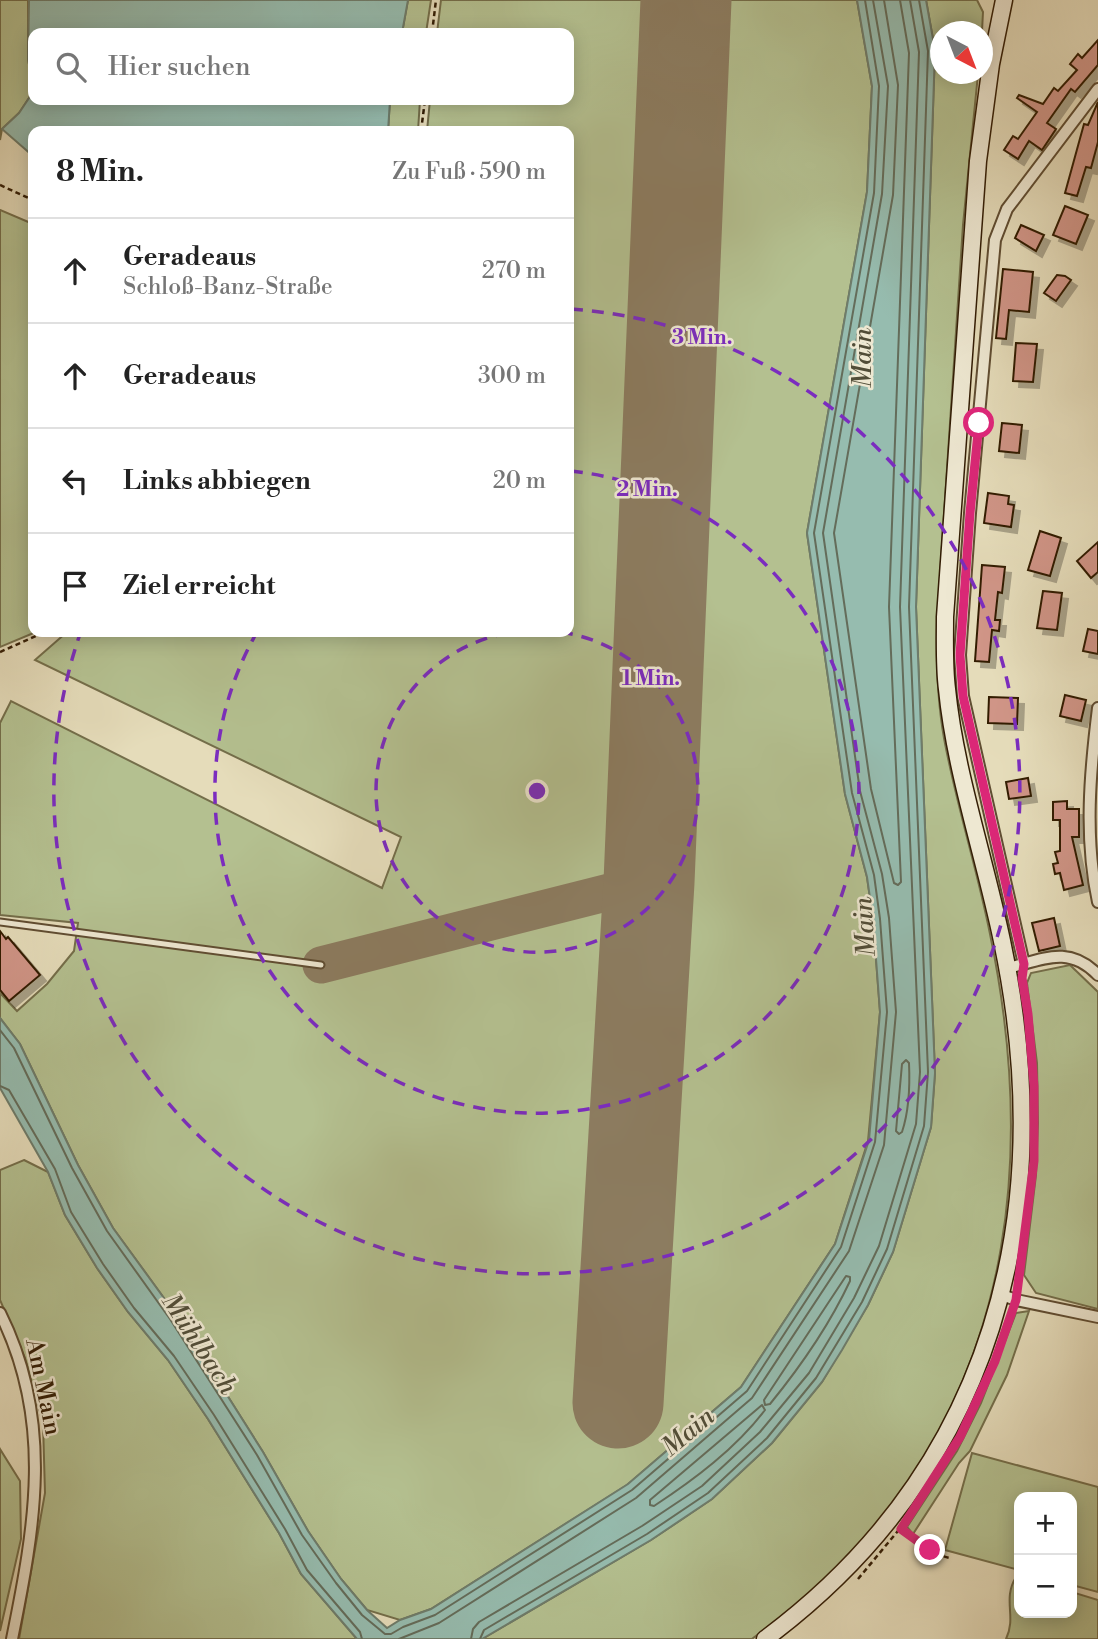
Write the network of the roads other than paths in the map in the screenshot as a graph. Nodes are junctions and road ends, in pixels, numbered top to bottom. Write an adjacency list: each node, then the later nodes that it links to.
1 (1004, 0): 8 (street)
2 (1098, 89): 6 (street)
3 (1098, 708): 4 (street)
4 (1098, 902)
5 (0, 922): 7 (lane)
6 (1024, 964): 8 (street); 9 (street)
7 (321, 965)
8 (1007, 968): 10 (street)
9 (1098, 975)
10 (1002, 1295): 12 (street); 14 (street)
11 (0, 1313): 13 (street, Am Main)
12 (1098, 1317)
13 (12, 1639)
14 (765, 1639)

